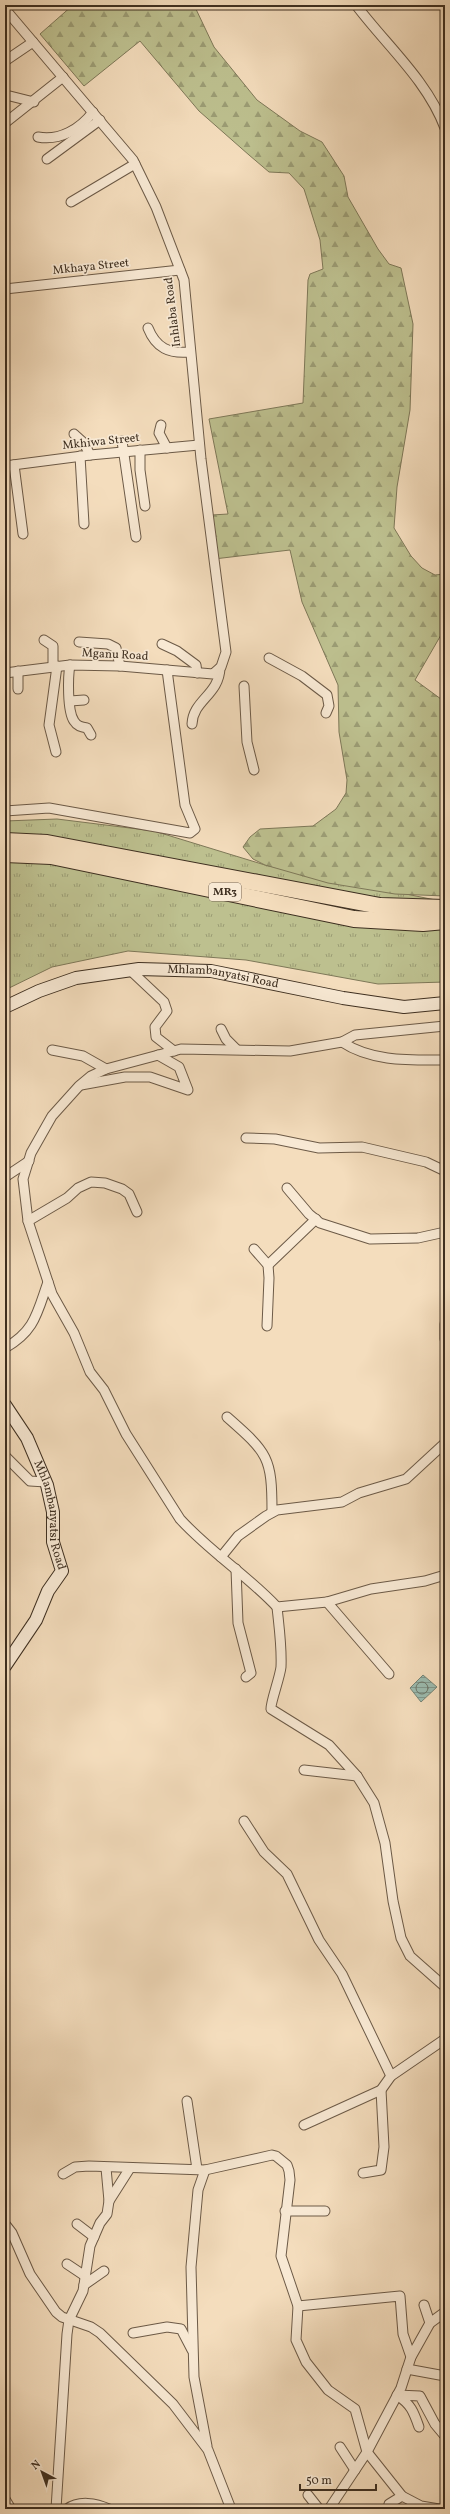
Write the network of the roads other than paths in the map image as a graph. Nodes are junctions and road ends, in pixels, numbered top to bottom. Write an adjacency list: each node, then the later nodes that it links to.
1 (356, 5): 11 (street)
2 (5, 9): 3 (street, Inhlaba Road)
3 (33, 42): 4 (street); 5 (street, Inhlaba Road)
4 (5, 61)
5 (63, 77): 7 (street); 8 (street, Inhlaba Road)
6 (10, 96): 7 (street)
7 (34, 102): 10 (street)
8 (93, 112): 9 (street, Inhlaba Road); 12 (street)
9 (100, 120): 13 (street); 14 (street, Inhlaba Road)
10 (5, 123)
11 (445, 128)
12 (38, 137)
13 (47, 159)
14 (135, 164): 15 (street); 16 (street, Inhlaba Road)
15 (71, 202)
16 (180, 270): 17 (street, Mkhaya Street); 19 (street, Inhlaba Road)
17 (5, 289)
18 (148, 328): 19 (street)
19 (190, 352): 23 (street, Inhlaba Road)
20 (161, 425): 24 (street)
21 (74, 434): 27 (street)
22 (122, 441): 26 (street)
23 (199, 445): 24 (street, Mkhiwa Street); 41 (street, Inhlaba Road)
24 (167, 448): 25 (street, Mkhiwa Street)
25 (140, 450): 26 (street, Mkhiwa Street); 30 (street)
26 (124, 452): 27 (street, Mkhiwa Street); 33 (street)
27 (90, 455): 28 (street, Mkhiwa Street)
28 (80, 456): 29 (street, Mkhiwa Street); 31 (street)
29 (10, 466): 32 (street)
30 (146, 506)
31 (84, 524)
32 (23, 534)
33 (136, 537)
34 (44, 640): 40 (street)
35 (79, 642): 39 (street)
36 (162, 644): 45 (street)
37 (269, 658): 50 (street)
38 (70, 665): 39 (street, Mganu Road); 40 (street, Mganu Road); 48 (street)
39 (120, 666): 42 (street, Mganu Road)
40 (55, 667): 43 (street, Mganu Road); 53 (street)
41 (220, 668): 45 (street, Mganu Road); 51 (street, Inhlaba Road)
42 (167, 670): 45 (street, Mganu Road); 55 (street)
43 (18, 671): 44 (street, Mganu Road); 47 (street)
44 (5, 672)
45 (197, 673)
46 (244, 686): 54 (street)
47 (18, 689)
48 (70, 700): 49 (street); 52 (street)
49 (84, 700)
50 (326, 713)
51 (192, 724)
52 (91, 735)
53 (56, 752)
54 (254, 770)
55 (5, 811)
56 (5, 841): 58 (highway, MR3)
57 (5, 854): 59 (highway, MR3)
58 (445, 908)
59 (445, 921)
60 (130, 970): 61 (main road, Mhlambanyatsi Road); 62 (main road, Mhlambanyatsi Road); 68 (street)
61 (445, 1003)
62 (5, 1007)
63 (445, 1026): 65 (street)
64 (221, 1029): 66 (street)
65 (342, 1042): 66 (street); 70 (street)
66 (236, 1048): 68 (street)
67 (52, 1050): 71 (street)
68 (174, 1051): 69 (street)
69 (158, 1055): 71 (street); 72 (street)
70 (445, 1060)
71 (106, 1069): 72 (street)
72 (79, 1086): 74 (street)
73 (246, 1138): 75 (street)
74 (29, 1161): 76 (street); 80 (street)
75 (445, 1171)
76 (5, 1177)
77 (287, 1188): 79 (street)
78 (137, 1212): 80 (street)
79 (316, 1219): 81 (street); 83 (street)
80 (28, 1221): 84 (street)
81 (445, 1232)
82 (254, 1249): 83 (street)
83 (268, 1265): 86 (street)
84 (48, 1282): 88 (street); 95 (street)
85 (445, 1324): 87 (street)
86 (267, 1326)
87 (445, 1339)
88 (5, 1348)
89 (5, 1405): 93 (main road, Mhlambanyatsi Road)
90 (227, 1417): 94 (street)
91 (445, 1443): 94 (street)
92 (5, 1456): 93 (street)
93 (46, 1482): 100 (main road, Mhlambanyatsi Road)
94 (272, 1512): 95 (street)
95 (221, 1557): 96 (street)
96 (236, 1568): 99 (street); 102 (street)
97 (445, 1575): 98 (street)
98 (327, 1602): 99 (street); 101 (street)
99 (277, 1607): 104 (street)
100 (5, 1666)
101 (389, 1674)
102 (246, 1677)
103 (304, 1770): 104 (street)
104 (357, 1776): 106 (street)
105 (244, 1821): 108 (street)
106 (443, 1983)
107 (445, 2039): 108 (street)
108 (391, 2076): 109 (street)
109 (381, 2090): 111 (street); 115 (street)
110 (188, 2101): 114 (street)
111 (304, 2125)
112 (106, 2168): 113 (street); 116 (street); 117 (street)
113 (130, 2168): 114 (street); 117 (street)
114 (201, 2170): 118 (street); 132 (street)
115 (363, 2172)
116 (63, 2174)
117 (109, 2201): 122 (street)
118 (285, 2211): 119 (street); 126 (street)
119 (325, 2211)
120 (5, 2224): 129 (street)
121 (77, 2224): 122 (street)
122 (94, 2237): 125 (street)
123 (67, 2264): 125 (street)
124 (104, 2272): 125 (street)
125 (85, 2280): 129 (street)
126 (298, 2306): 133 (street); 141 (street)
127 (424, 2306): 130 (street)
128 (445, 2312): 130 (street)
129 (69, 2320): 140 (street); 147 (street)
130 (430, 2323): 133 (street)
131 (133, 2333): 132 (street)
132 (193, 2353): 140 (street)
133 (411, 2357): 134 (street)
134 (407, 2369): 135 (street); 136 (street)
135 (445, 2376)
136 (397, 2395): 137 (street); 138 (street); 141 (street)
137 (419, 2427)
138 (445, 2436)
139 (340, 2447): 142 (street)
140 (208, 2450): 150 (street)
141 (367, 2452): 142 (street); 144 (street)
142 (355, 2470): 152 (street)
143 (308, 2495): 151 (street)
144 (402, 2496): 153 (street); 154 (street)
145 (5, 2499): 146 (street)
146 (11, 2509)
147 (56, 2509)
148 (67, 2509): 149 (street)
149 (109, 2509)
150 (231, 2509)
151 (319, 2509)
152 (329, 2509)
153 (388, 2509)
154 (439, 2509)

